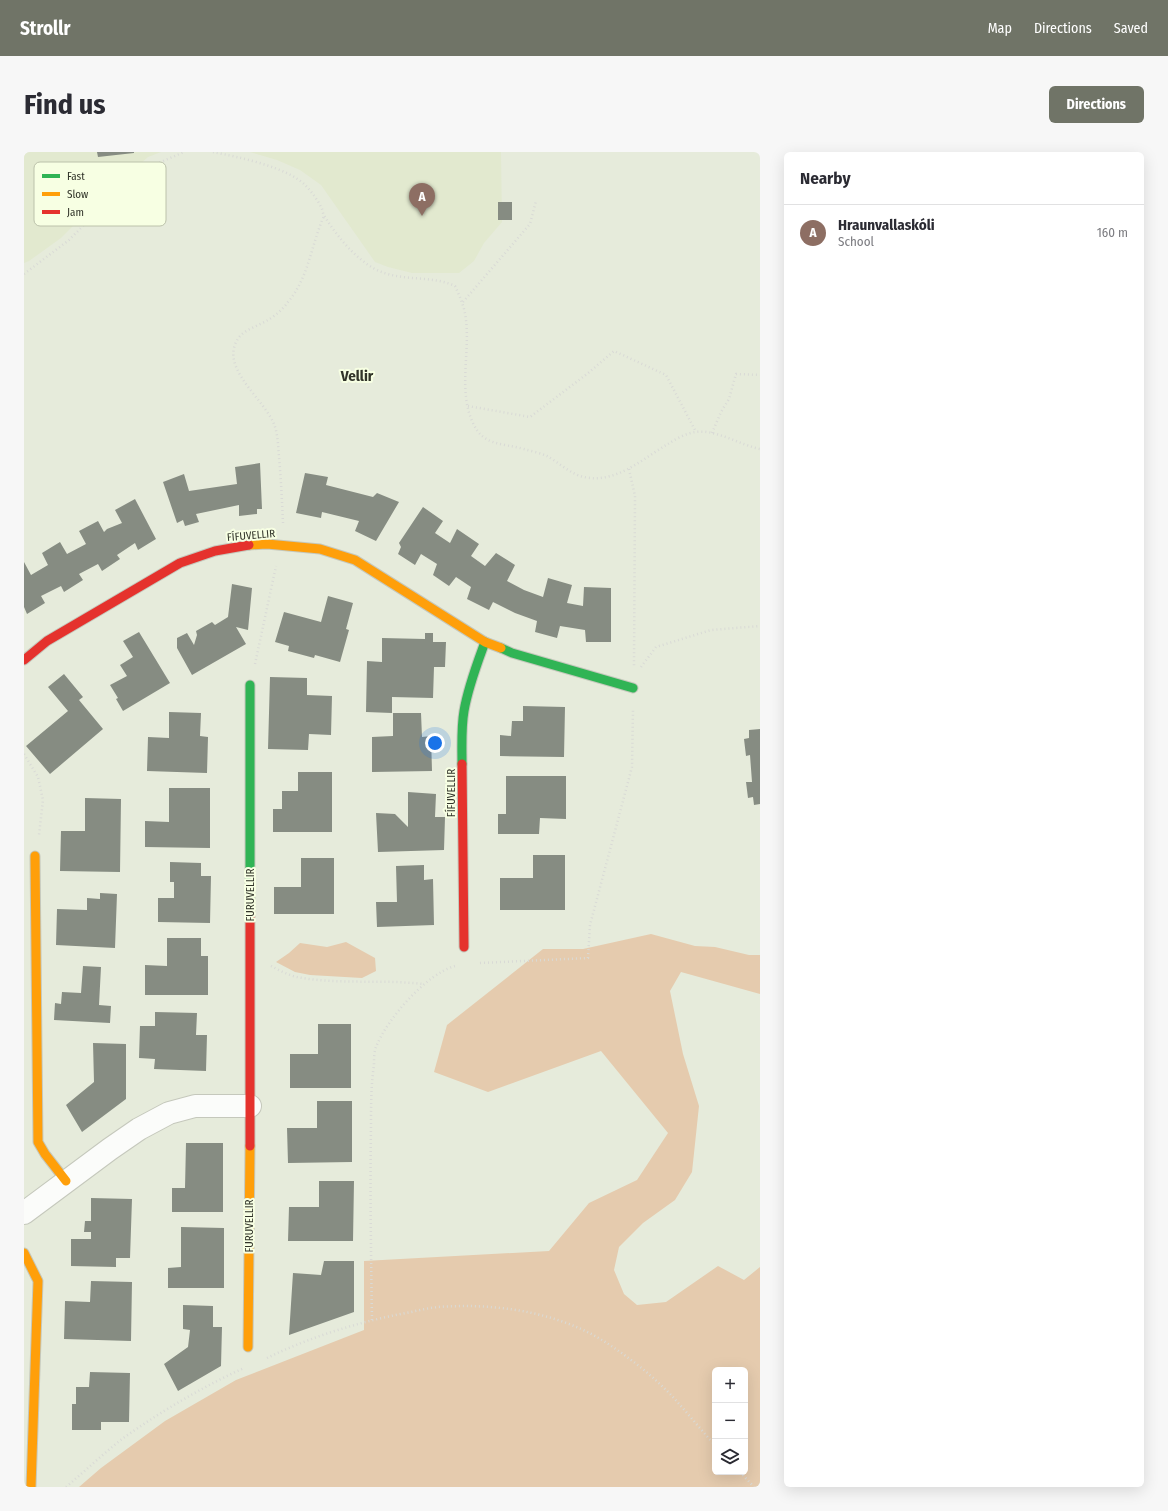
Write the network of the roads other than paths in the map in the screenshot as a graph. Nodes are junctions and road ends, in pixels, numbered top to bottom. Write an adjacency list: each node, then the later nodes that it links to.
1 (485, 642): 2 (street, FÍFUVELLIR); 4 (street, FÍFUVELLIR); 6 (street, FÍFUVELLIR)
2 (24, 660)
3 (250, 685): 7 (street, FURUVELLIR)
4 (634, 688)
5 (35, 856): 8 (street)
6 (464, 947)
7 (250, 1106): 8 (street); 11 (street, FURUVELLIR)
8 (66, 1181): 9 (street)
9 (24, 1213)
10 (24, 1253): 12 (street)
11 (248, 1347)
12 (31, 1487)

